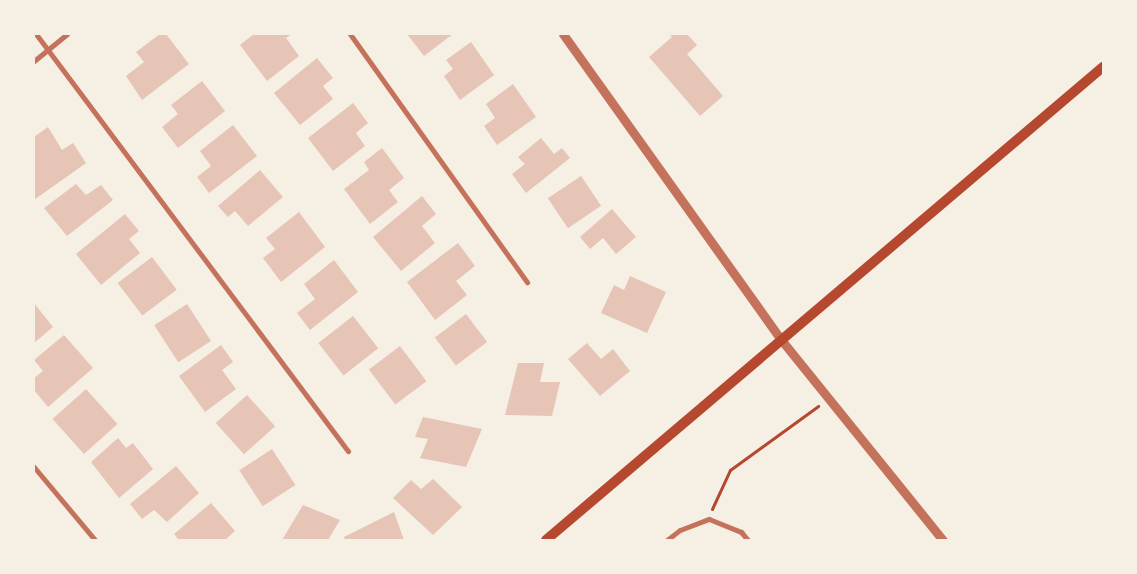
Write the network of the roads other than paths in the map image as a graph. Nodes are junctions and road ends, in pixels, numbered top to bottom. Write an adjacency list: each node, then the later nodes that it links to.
1 (36, 34): 5 (street)
2 (66, 34): 5 (street)
3 (350, 34): 8 (street)
4 (563, 34): 9 (street)
5 (48, 50): 6 (street); 10 (street)
6 (34, 61)
7 (1103, 67): 9 (main road)
8 (527, 282)
9 (783, 342): 13 (main road); 16 (street)
10 (348, 451)
11 (34, 467): 12 (street)
12 (95, 540)
13 (546, 540)
14 (667, 540): 15 (street)
15 (748, 540)
16 (943, 540)

